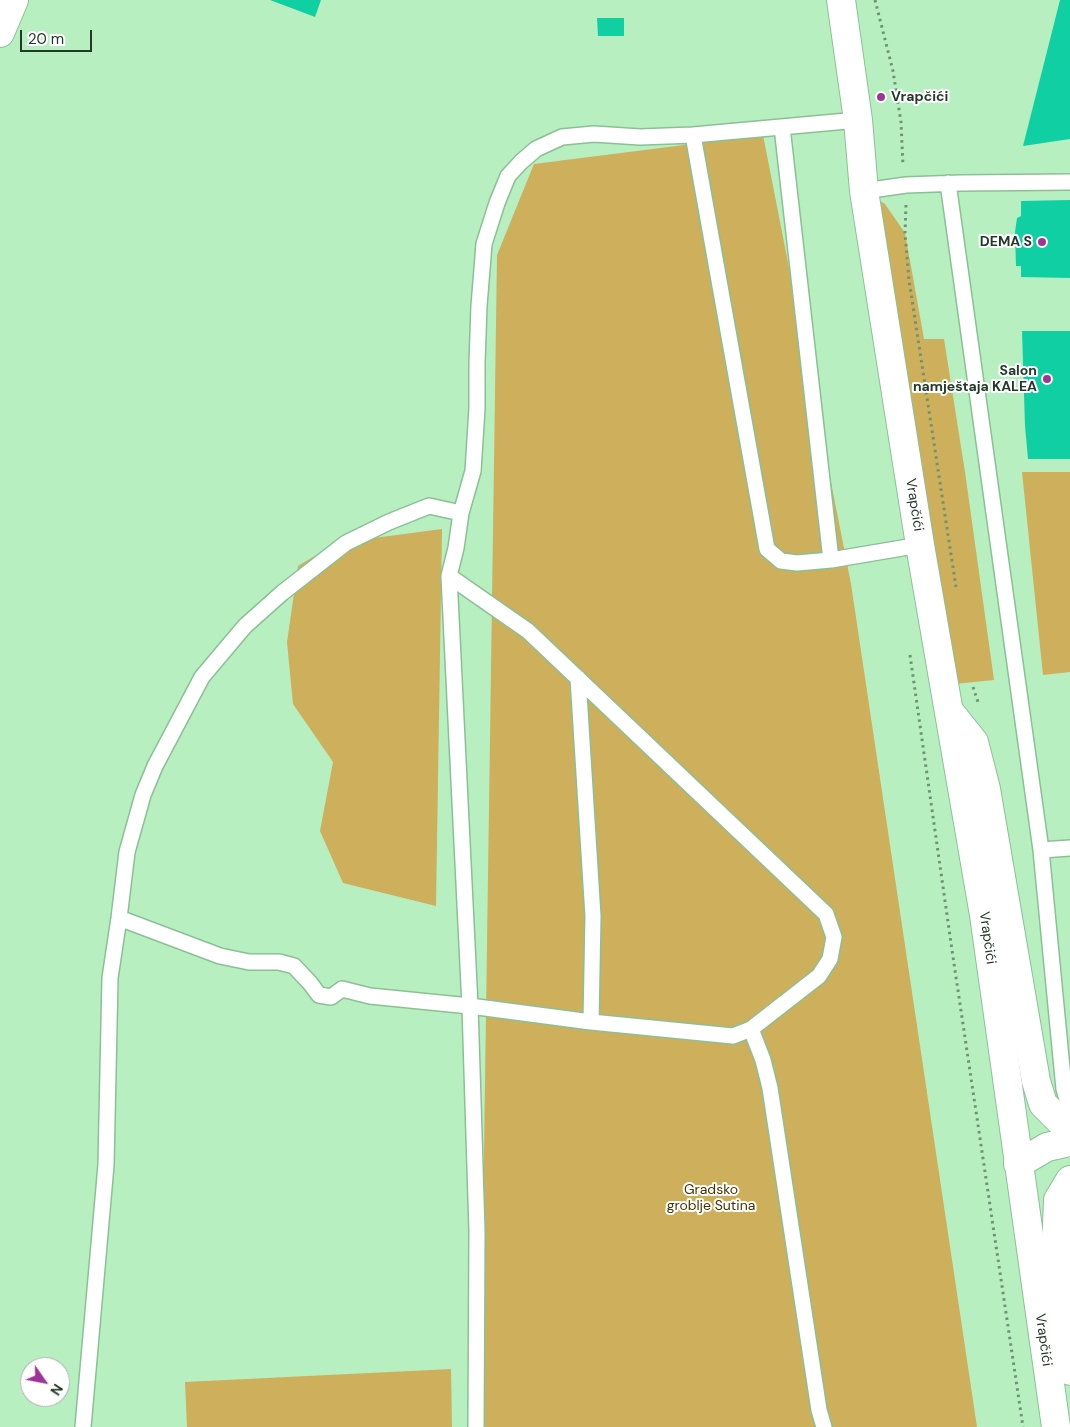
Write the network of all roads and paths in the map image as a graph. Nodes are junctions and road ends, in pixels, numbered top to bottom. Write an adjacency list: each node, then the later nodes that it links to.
1 (14, 0): 4 (main road)
2 (841, 0): 5 (main road, Vrapčići)
3 (874, 0): 10 (path)
4 (0, 33)
5 (858, 120): 6 (lane); 11 (main road, Vrapčići)
6 (782, 127): 7 (lane); 14 (lane)
7 (693, 135): 12 (lane); 14 (lane)
8 (1070, 182): 9 (lane)
9 (948, 183): 10 (lane); 23 (lane)
10 (906, 185): 11 (lane); 16 (path)
11 (864, 192): 13 (main road, Vrapčići)
12 (461, 513): 15 (lane); 24 (lane)
13 (920, 545): 14 (lane); 21 (main road, Vrapčići)
14 (831, 560)
15 (449, 576): 18 (lane); 26 (lane)
16 (957, 596)
17 (909, 646): 39 (path)
18 (578, 678): 27 (lane); 28 (lane)
19 (971, 683): 20 (path)
20 (979, 707)
21 (950, 712): 30 (main road, Vrapčići); 32 (main road, Vrapčići)
22 (1070, 848): 23 (lane)
23 (1041, 850): 25 (lane)
24 (119, 918): 26 (lane); 36 (lane)
25 (1063, 995): 29 (lane)
26 (470, 1006): 27 (lane); 37 (lane)
27 (591, 1022): 28 (lane)
28 (751, 1030): 38 (lane)
29 (1070, 1110)
30 (1070, 1131)
31 (1070, 1142): 32 (main road)
32 (1018, 1164): 33 (main road); 40 (main road, Vrapčići)
33 (1070, 1165)
34 (1070, 1180): 35 (main road, Vrapčići)
35 (1070, 1370)
36 (83, 1427)
37 (476, 1427)
38 (824, 1427)
39 (1023, 1427)
40 (1056, 1427)

